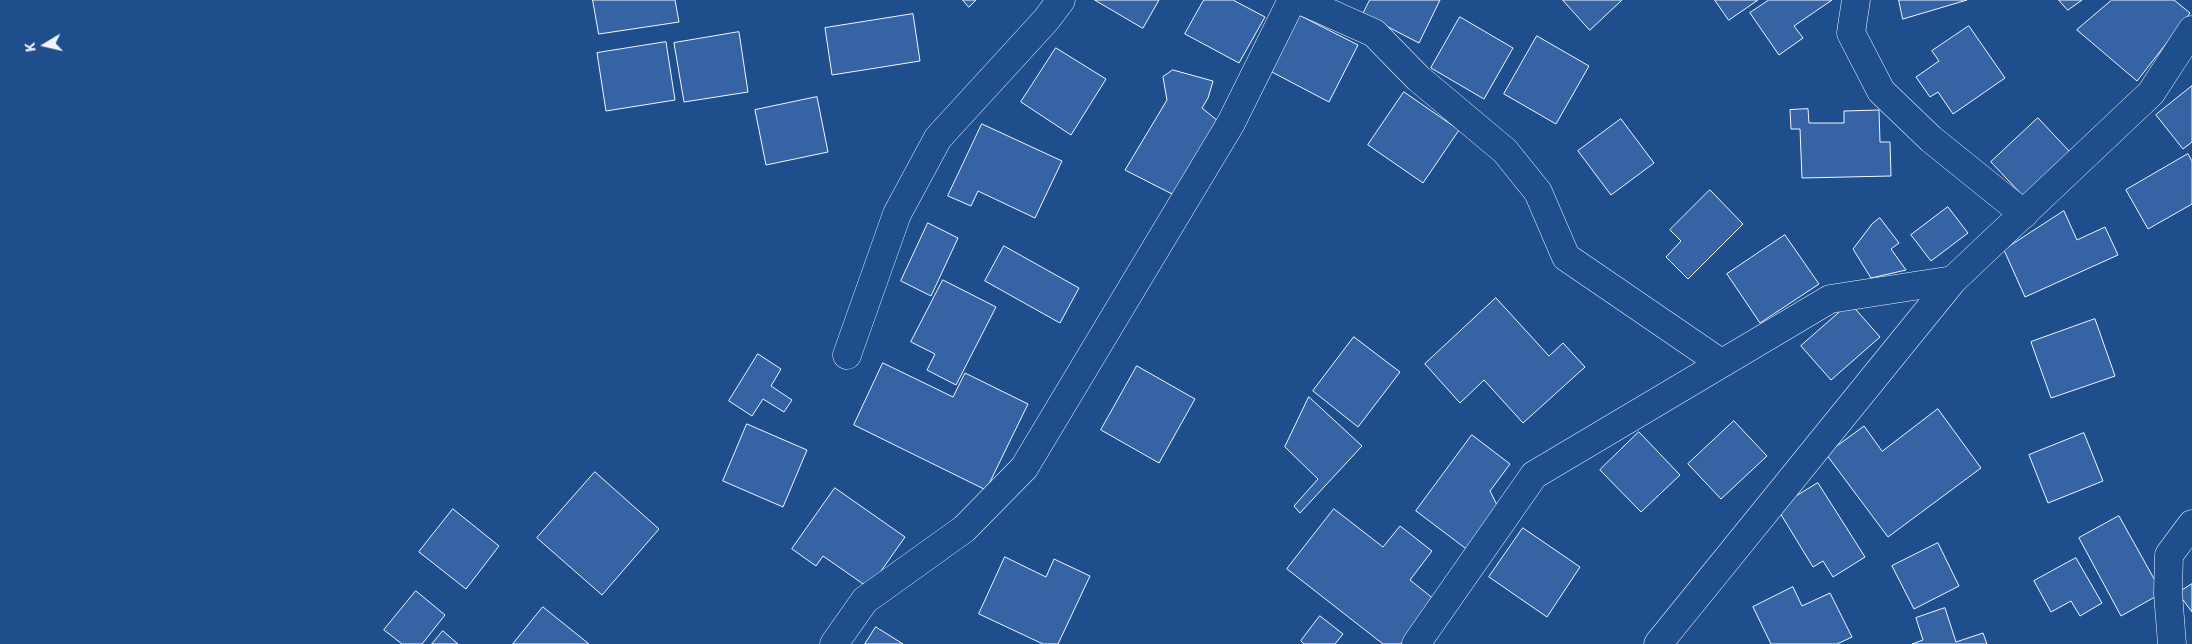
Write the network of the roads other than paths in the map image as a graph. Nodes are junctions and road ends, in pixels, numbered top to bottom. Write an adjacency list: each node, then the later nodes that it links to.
1 (1061, 0): 8 (street)
2 (1292, 0): 11 (street)
3 (1300, 0): 9 (street)
4 (1856, 0): 6 (street)
5 (2192, 30): 6 (street)
6 (2024, 214): 7 (street)
7 (1953, 280): 9 (street); 13 (street)
8 (847, 354)
9 (1721, 363): 12 (street)
10 (2192, 524): 14 (street)
11 (834, 644)
12 (1416, 644)
13 (1658, 644)
14 (2172, 644)

